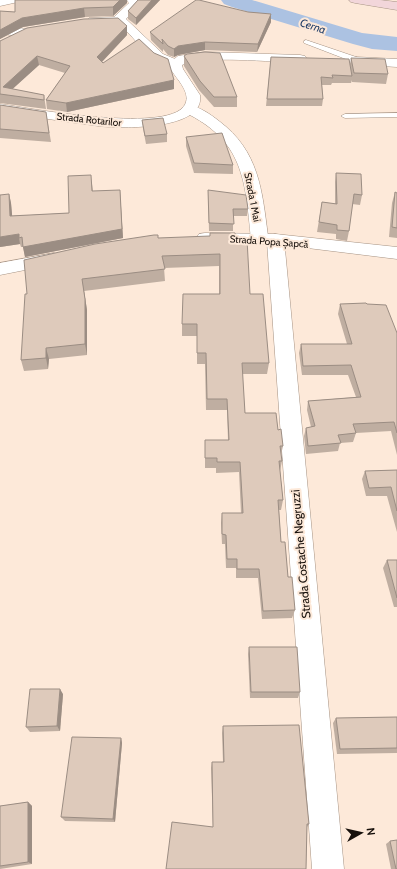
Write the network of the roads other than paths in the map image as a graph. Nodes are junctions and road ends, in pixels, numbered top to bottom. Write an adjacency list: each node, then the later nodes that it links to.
1 (14, 0): 4 (street)
2 (133, 0): 6 (street)
3 (355, 0): 5 (main road)
4 (0, 3)
5 (397, 6)
6 (117, 21): 7 (street); 13 (street)
7 (84, 22)
8 (0, 30): 9 (street)
9 (7, 42)
10 (306, 42): 11 (lane)
11 (359, 62): 12 (street); 13 (street)
12 (397, 63)
13 (176, 64): 15 (street)
14 (0, 108): 15 (street, Strada Rotarilor)
15 (189, 110): 19 (street, Strada 1 Mai)
16 (397, 115): 17 (lane)
17 (346, 116)
18 (189, 238): 19 (street, Strada Popa Șapcă)
19 (268, 239): 20 (street, Strada Popa Șapcă); 23 (street, Strada Costache Negruzzi)
20 (397, 253)
21 (70, 255): 22 (street)
22 (0, 269)
23 (328, 869)

